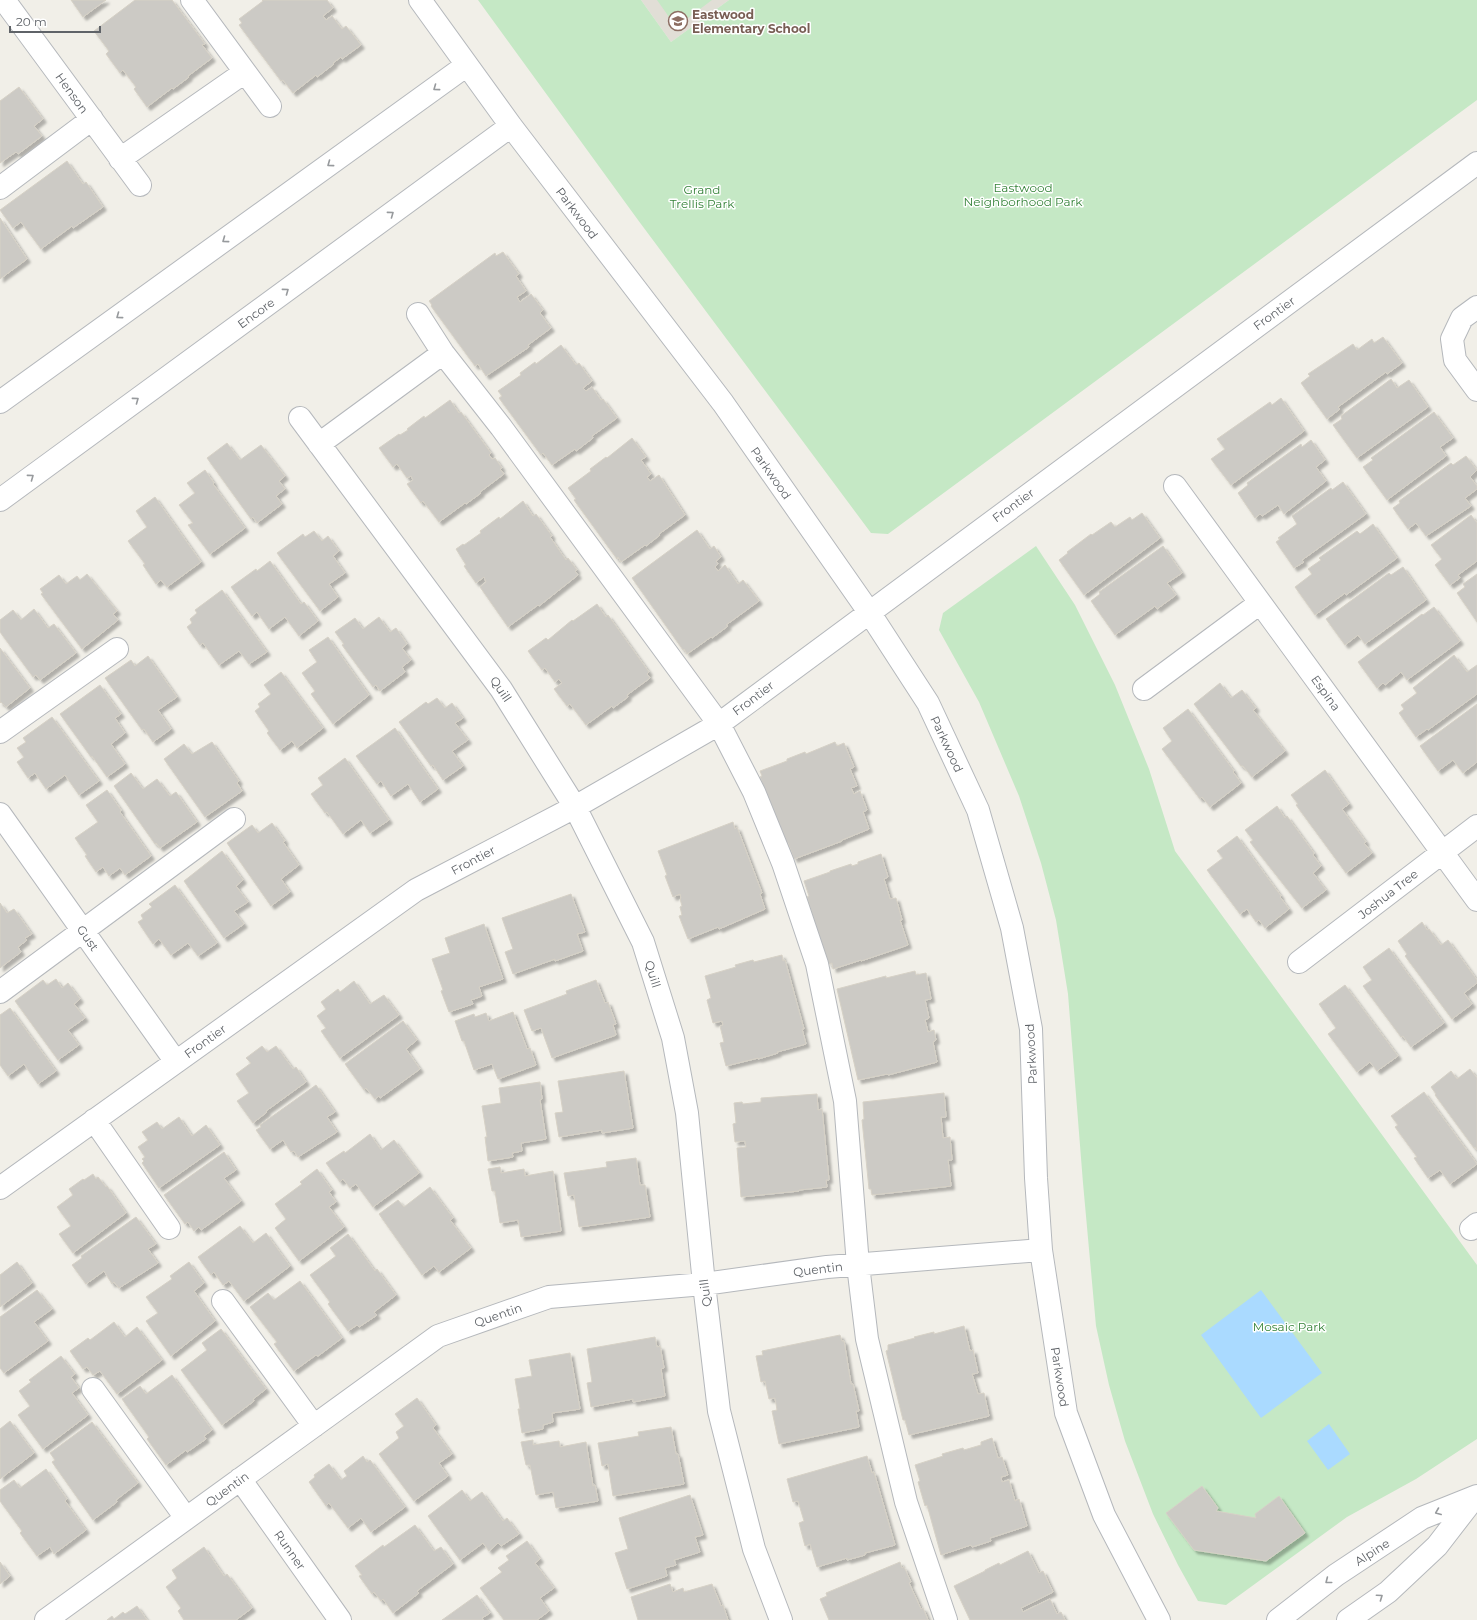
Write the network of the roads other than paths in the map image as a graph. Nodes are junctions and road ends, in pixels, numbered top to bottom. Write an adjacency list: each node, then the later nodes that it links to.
1 (4, 0): 7 (street, Henson)
2 (192, 0): 5 (street)
3 (420, 0): 4 (street, Parkwood)
4 (467, 65): 8 (street, Parkwood); 17 (street, one-way to 17)
5 (245, 72): 6 (street); 9 (street)
6 (270, 106)
7 (92, 119): 9 (street, Henson); 12 (street)
8 (511, 126): 21 (street, Encore, one-way to 8); 23 (street, Parkwood)
9 (120, 159): 11 (street, Henson)
10 (1477, 163): 23 (street, Frontier)
11 (140, 185)
12 (0, 188)
13 (1477, 307): 16 (street)
14 (418, 314): 15 (street)
15 (443, 353): 19 (street); 26 (street)
16 (1477, 390)
17 (0, 402)
18 (300, 418): 19 (street, Quill)
19 (319, 444): 28 (street, Quill)
20 (1175, 486): 22 (street, Espina)
21 (0, 500)
22 (1260, 603): 25 (street); 32 (street, Espina)
23 (869, 612): 26 (street, Frontier); 41 (street, Parkwood)
24 (117, 649): 27 (street)
25 (1144, 689)
26 (719, 724): 28 (street, Frontier); 42 (street)
27 (0, 732)
28 (575, 807): 37 (street, Frontier); 43 (street, Quill)
29 (0, 814): 34 (street, Gust)
30 (234, 819): 34 (street)
31 (1477, 826): 32 (street, Joshua Tree)
32 (1442, 852): 33 (street, Espina); 35 (street, Joshua Tree)
33 (1477, 900)
34 (84, 931): 36 (street); 37 (street, Gust)
35 (1300, 962)
36 (0, 992)
37 (176, 1062): 38 (street, Frontier)
38 (94, 1120): 39 (street, Frontier); 40 (street)
39 (0, 1188)
40 (169, 1228)
41 (1041, 1250): 42 (street, Quentin); 54 (street, Parkwood)
42 (858, 1265): 43 (street, Quentin); 53 (street)
43 (704, 1284): 46 (street, Quentin); 52 (street, Quill)
44 (223, 1302): 46 (street)
45 (93, 1389): 49 (street)
46 (314, 1426): 47 (street, Quentin)
47 (240, 1479): 49 (street, Quentin); 51 (street, Runner)
48 (1475, 1497): 55 (street, Alpine, one-way to 55); 56 (street, Alpine, one-way to 48)
49 (186, 1518): 50 (street, Quentin)
50 (46, 1620)
51 (340, 1620)
52 (781, 1620)
53 (946, 1620)
54 (1159, 1620)
55 (1278, 1620)
56 (1348, 1620)

